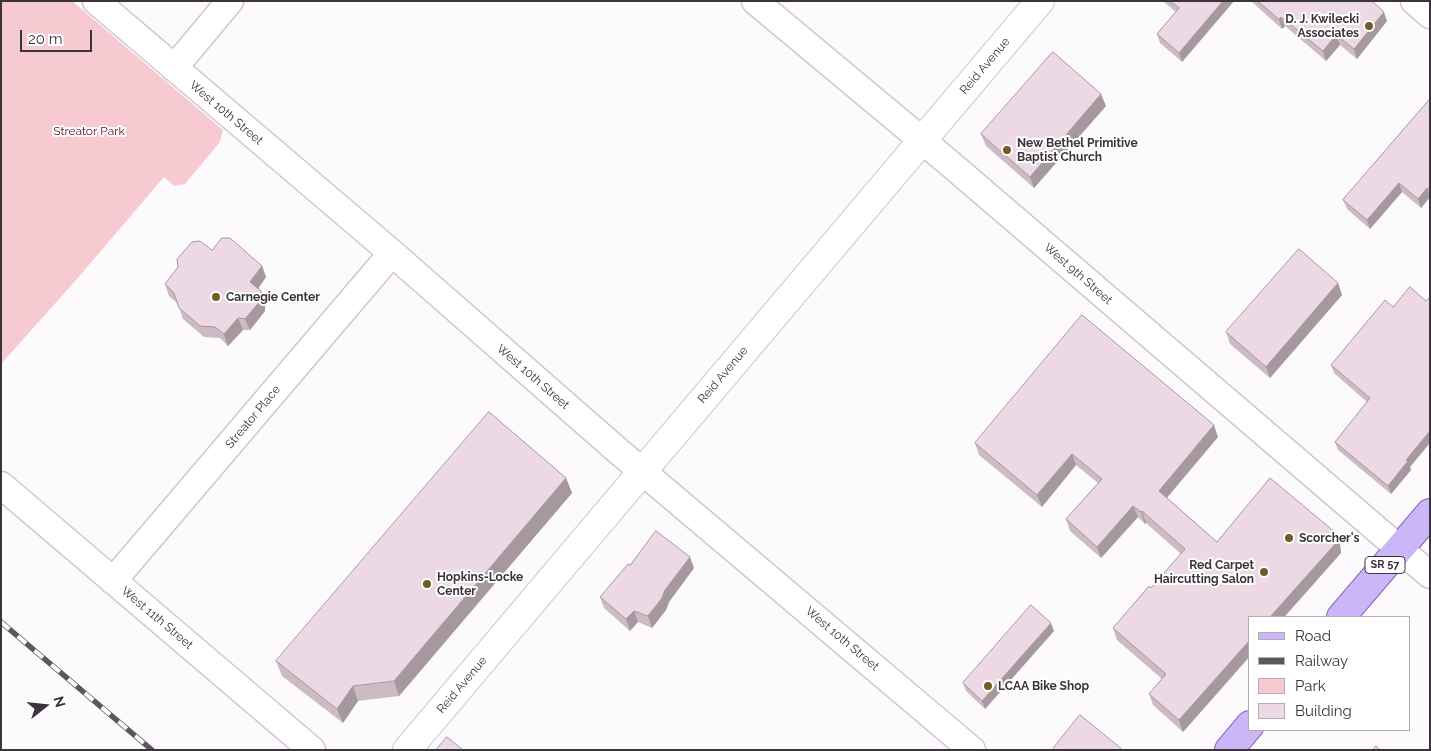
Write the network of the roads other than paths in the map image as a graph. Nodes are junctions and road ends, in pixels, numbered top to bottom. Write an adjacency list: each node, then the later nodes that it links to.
1 (96, 1): 7 (street, West 10th Street)
2 (230, 1): 7 (street)
3 (755, 1): 8 (street, West 9th Street)
4 (1040, 1): 8 (street, Reid Avenue)
5 (1414, 1): 6 (street)
6 (1430, 15)
7 (174, 68): 9 (street, West 10th Street)
8 (921, 140): 10 (street, Reid Avenue); 13 (street, West 9th Street)
9 (392, 253): 10 (street, West 10th Street); 15 (street, Streator Place)
10 (643, 471): 19 (street, Reid Avenue); 20 (street, West 10th Street)
11 (1, 485): 15 (street, West 11th Street)
12 (1430, 513): 13 (main road, SR 57)
13 (1399, 549): 14 (street, West 9th Street); 16 (main road, SR 57)
14 (1430, 575)
15 (113, 580): 18 (street, West 11th Street)
16 (1342, 616)
17 (1248, 727): 21 (main road)
18 (312, 750)
19 (407, 750)
20 (972, 750)
21 (1228, 750)

